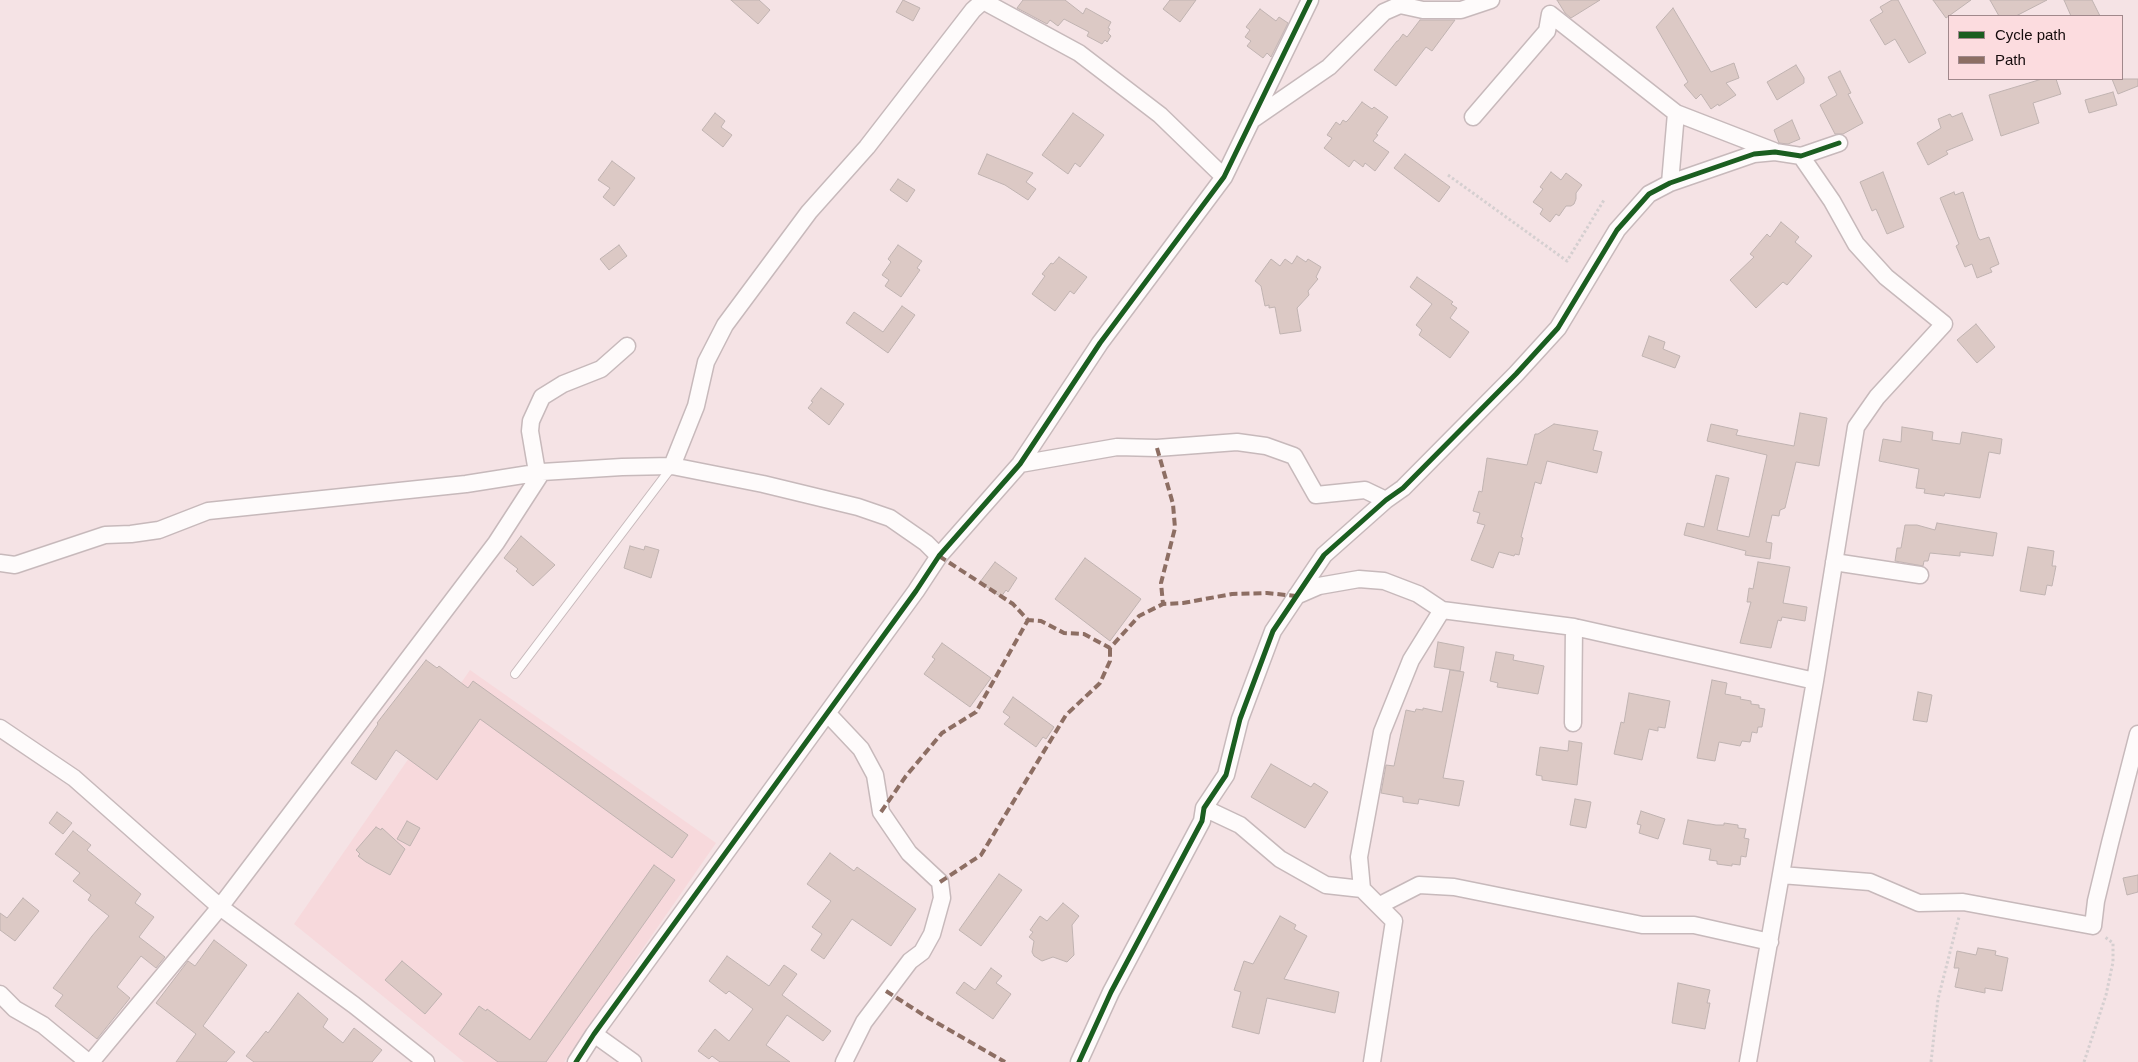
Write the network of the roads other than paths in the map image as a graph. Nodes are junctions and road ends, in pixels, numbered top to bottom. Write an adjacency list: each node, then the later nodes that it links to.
1 (1310, 0): 5 (street)
2 (1492, 0): 5 (street)
3 (1676, 113): 4 (street); 7 (street); 10 (street)
4 (1473, 117)
5 (1250, 121): 9 (street)
6 (1839, 143): 8 (street)
7 (1775, 152): 8 (street); 10 (street)
8 (1801, 156): 17 (street)
9 (1224, 177): 12 (street); 13 (street)
10 (1670, 183): 15 (street)
11 (627, 346): 14 (street)
12 (1020, 464): 15 (street); 16 (street)
13 (672, 466): 14 (street); 16 (street); 23 (lane)
14 (542, 472): 18 (street); 33 (street)
15 (1386, 500): 20 (street)
16 (939, 556): 25 (street)
17 (1834, 562): 19 (street); 24 (street)
18 (0, 564)
19 (1920, 575)
20 (1296, 596): 21 (street); 29 (street)
21 (1442, 610): 22 (street); 31 (street)
22 (1574, 627): 24 (street); 26 (street)
23 (515, 674)
24 (1815, 682): 30 (street)
25 (828, 714): 36 (street); 41 (street)
26 (1573, 723)
27 (0, 728): 33 (street)
28 (2138, 734): 30 (street)
29 (1204, 808): 31 (street); 42 (street)
30 (1782, 875): 34 (street)
31 (1362, 889): 32 (street)
32 (1380, 906): 34 (street); 43 (street)
33 (220, 907): 37 (street); 38 (street)
34 (1770, 942): 44 (street)
35 (0, 994): 37 (street)
36 (594, 1034): 39 (street); 40 (street)
37 (89, 1062)
38 (426, 1062)
39 (576, 1062)
40 (633, 1062)
41 (844, 1062)
42 (1080, 1062)
43 (1372, 1062)
44 (1748, 1062)

